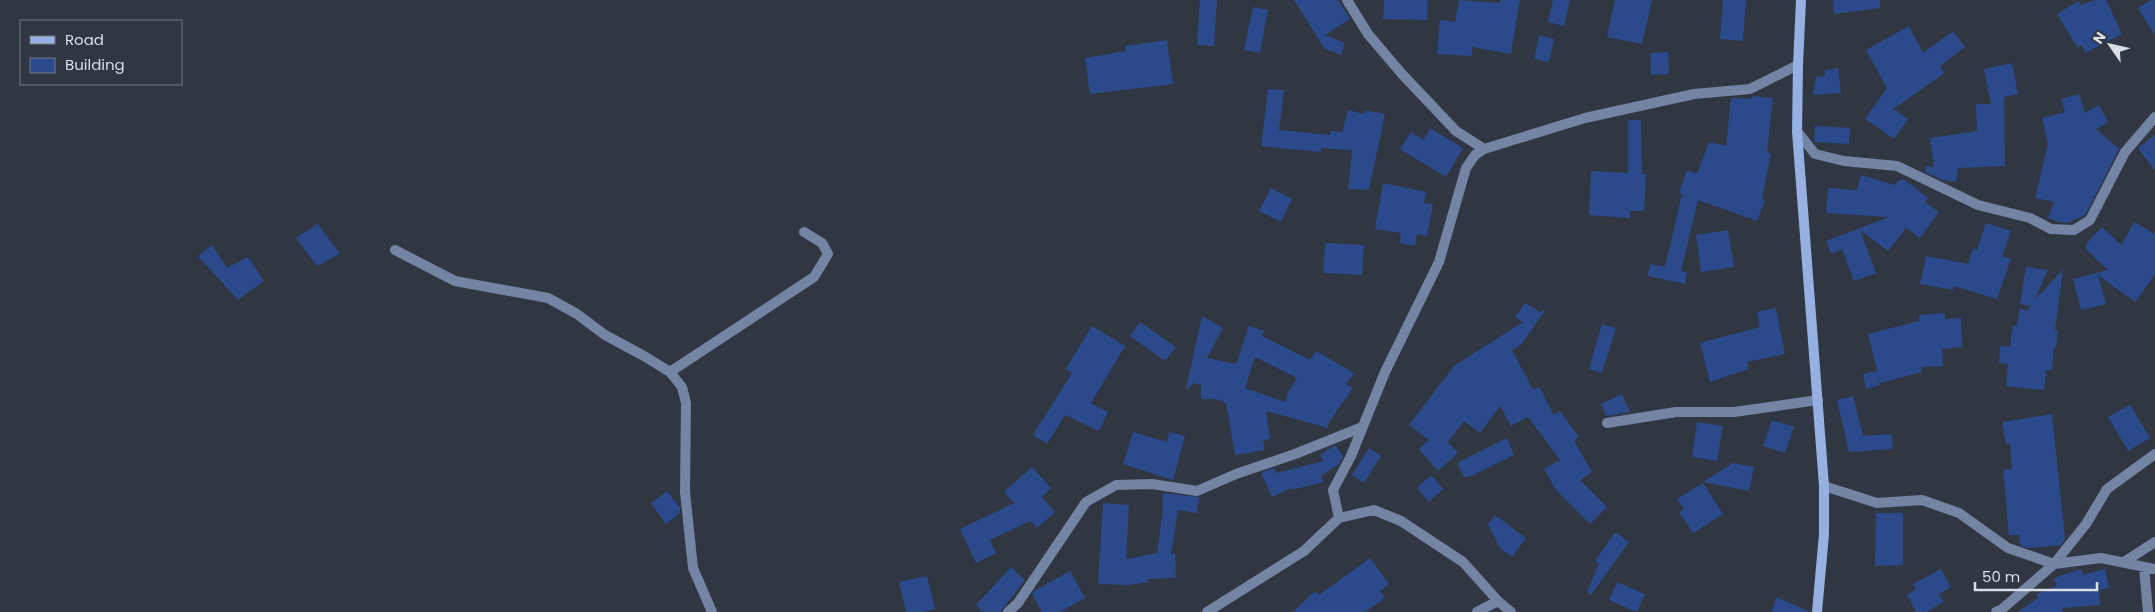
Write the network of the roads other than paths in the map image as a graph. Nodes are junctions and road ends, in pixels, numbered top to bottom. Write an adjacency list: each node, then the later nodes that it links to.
1 (1348, 0): 6 (street)
2 (1801, 0): 3 (main road)
3 (1798, 65): 5 (main road); 6 (street)
4 (2155, 117): 5 (street)
5 (1797, 131): 10 (main road)
6 (1484, 149): 12 (street)
7 (804, 232): 9 (street)
8 (395, 250): 9 (street)
9 (670, 372): 22 (street)
10 (1818, 400): 11 (street); 14 (main road)
11 (1607, 423)
12 (1360, 428): 15 (street); 23 (street)
13 (2155, 454): 18 (street)
14 (1824, 486): 18 (street); 27 (main road)
15 (1339, 518): 21 (street); 24 (street)
16 (2155, 542): 17 (street)
17 (2124, 562): 18 (street); 19 (street)
18 (2054, 564): 28 (street)
19 (2144, 567): 20 (street); 29 (street)
20 (2155, 569)
21 (1498, 601): 25 (street); 26 (street)
22 (712, 612)
23 (1008, 612)
24 (1207, 612)
25 (1477, 612)
26 (1511, 612)
27 (1817, 612)
28 (1996, 612)
29 (2148, 612)

